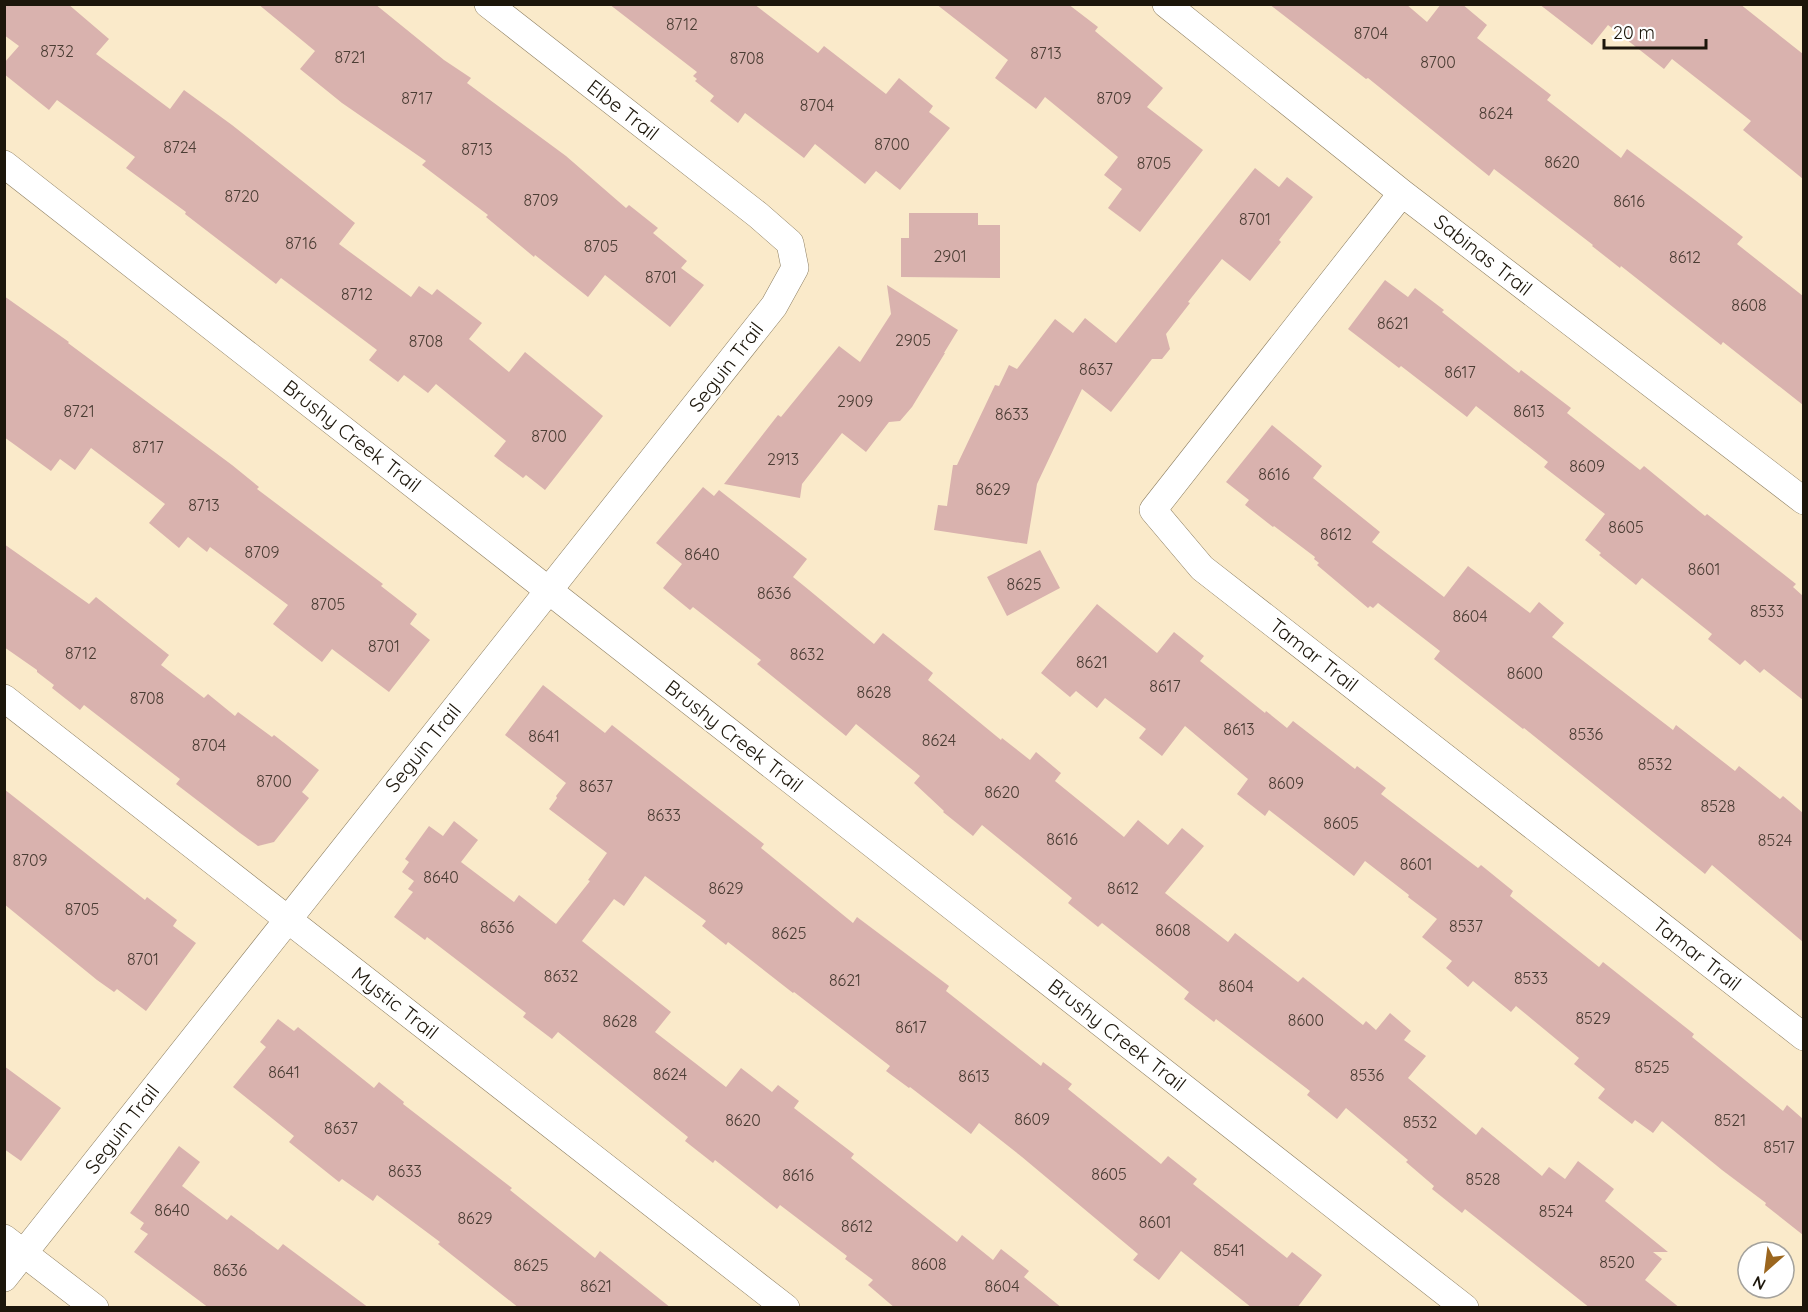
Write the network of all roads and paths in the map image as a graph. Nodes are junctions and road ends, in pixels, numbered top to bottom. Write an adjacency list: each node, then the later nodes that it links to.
1 (488, 4): 5 (street, Elbe Trail)
2 (1166, 4): 4 (street, Sabinas Trail)
3 (4, 164): 7 (street, Brushy Creek Trail)
4 (1402, 193): 6 (street, Sabinas Trail); 10 (street, Tamar Trail)
5 (758, 215): 7 (street, Seguin Trail)
6 (1803, 501)
7 (549, 591): 9 (street, Seguin Trail); 15 (street, Brushy Creek Trail)
8 (4, 698): 9 (street, Mystic Trail)
9 (287, 919): 11 (street, Seguin Trail); 14 (street, Mystic Trail)
10 (1803, 1037)
11 (14, 1245): 12 (street, Seguin Trail); 13 (street)
12 (4, 1278)
13 (95, 1308)
14 (786, 1308)
15 (1465, 1308)

